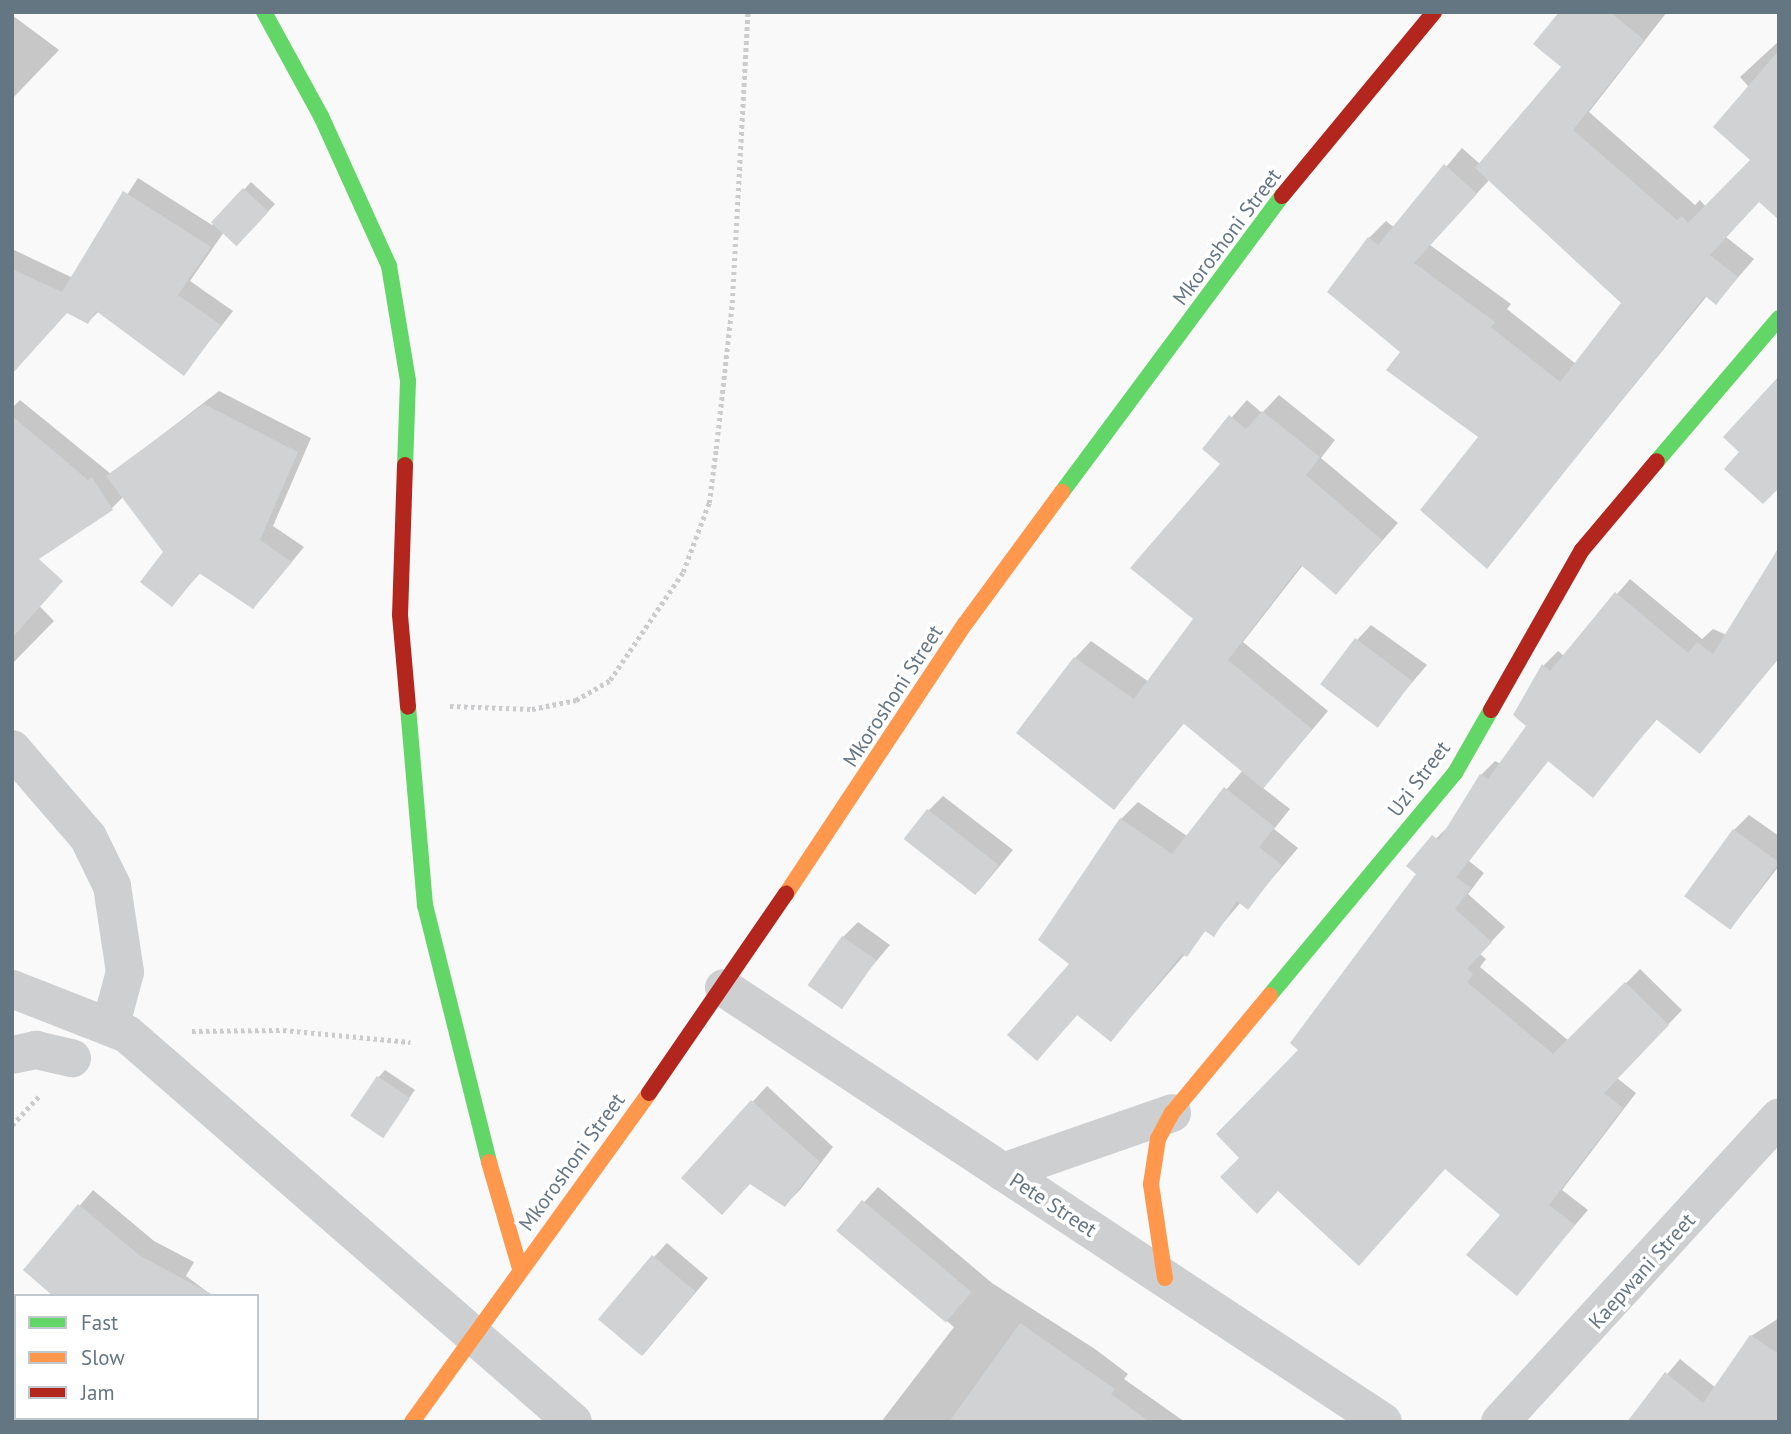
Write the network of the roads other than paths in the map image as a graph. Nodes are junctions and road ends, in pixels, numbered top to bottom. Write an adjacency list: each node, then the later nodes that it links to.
1 (264, 12): 13 (street)
2 (1434, 12): 6 (street, Mkoroshoni Street)
3 (1779, 318): 10 (street, Uzi Street)
4 (12, 749): 7 (street)
5 (12, 989): 7 (street)
6 (724, 989): 12 (street, Pete Street); 13 (street, Mkoroshoni Street)
7 (119, 1029): 15 (street)
8 (12, 1055): 9 (street)
9 (72, 1058)
10 (1172, 1113): 12 (street); 14 (street, Uzi Street)
11 (1779, 1116): 19 (street, Kaepwani Street)
12 (1003, 1172): 14 (street, Pete Street)
13 (520, 1269): 15 (street, Mkoroshoni Street)
14 (1165, 1278): 18 (street, Pete Street)
15 (474, 1331): 16 (street, Mkoroshoni Street); 17 (street)
16 (412, 1422)
17 (573, 1422)
18 (1383, 1422)
19 (1500, 1422)

